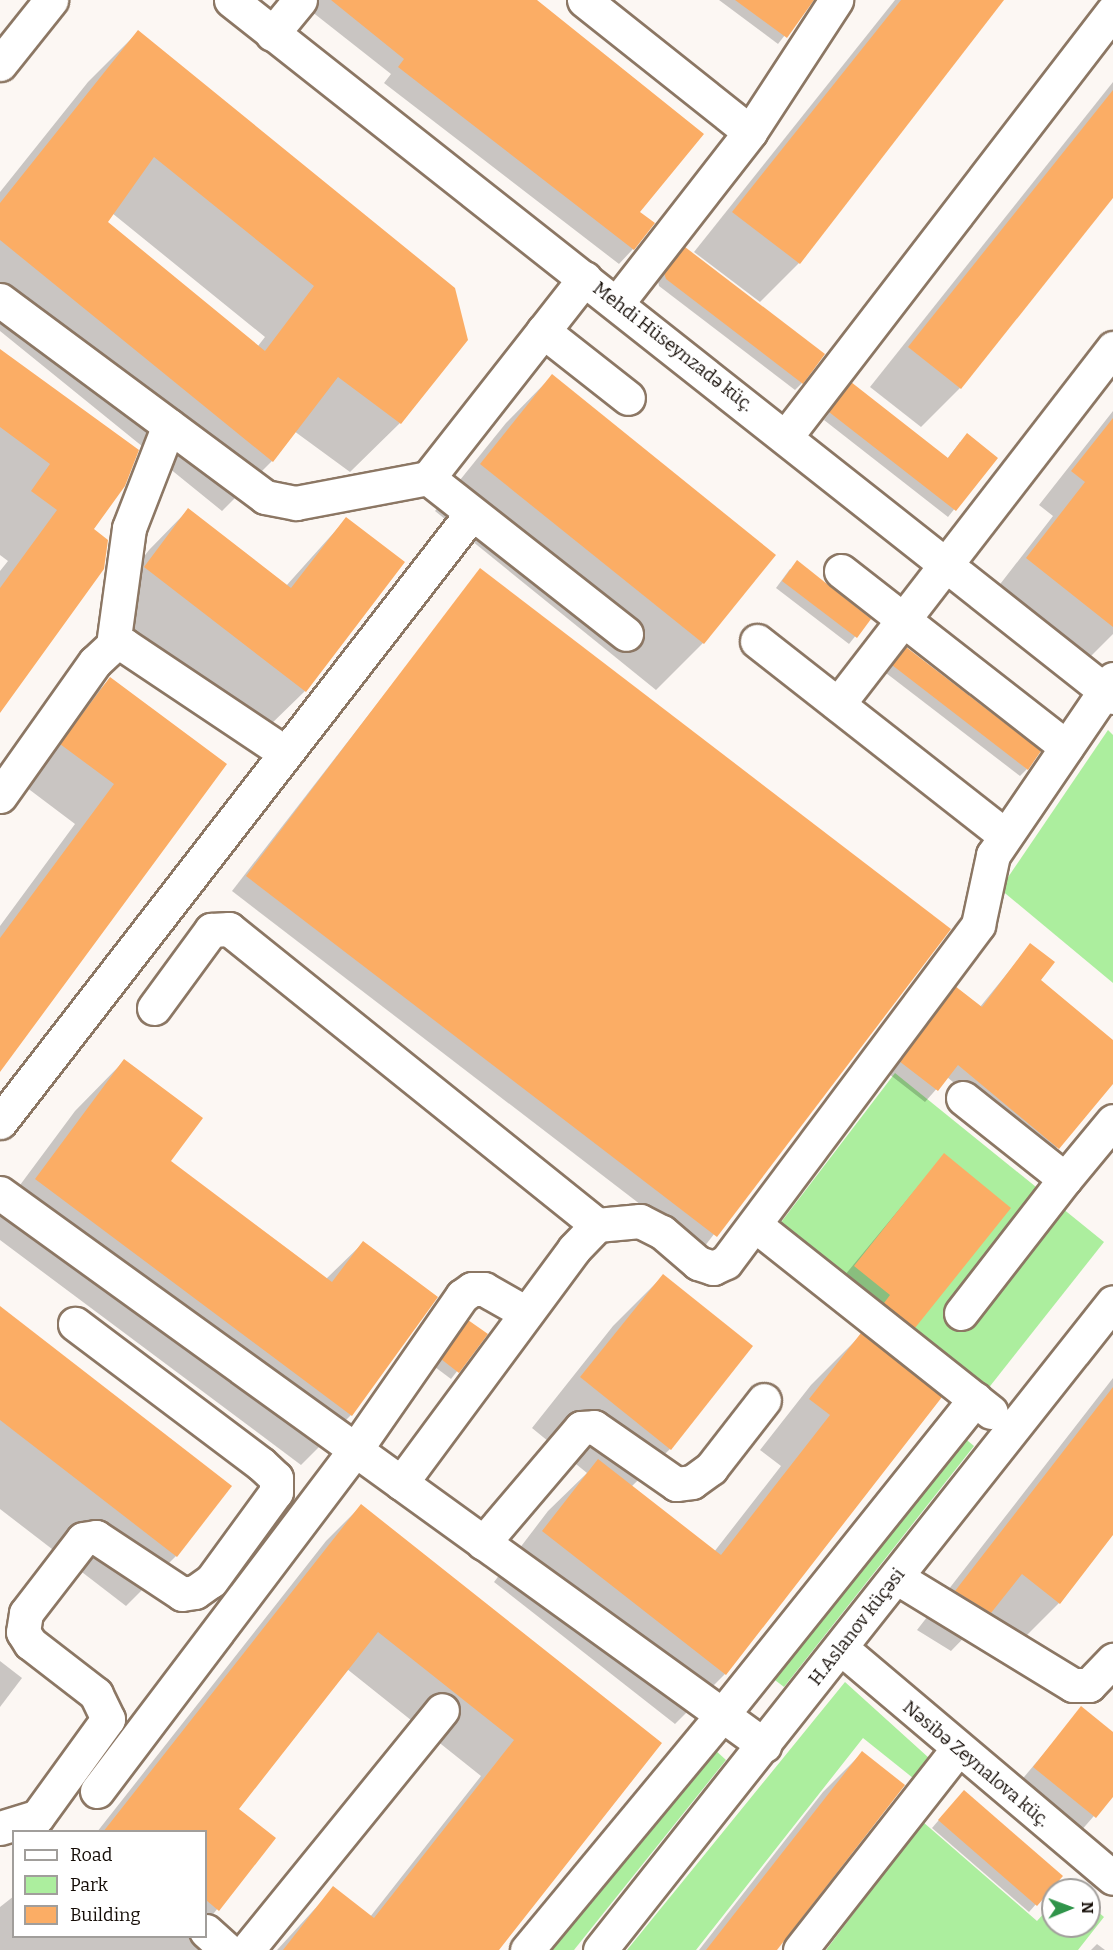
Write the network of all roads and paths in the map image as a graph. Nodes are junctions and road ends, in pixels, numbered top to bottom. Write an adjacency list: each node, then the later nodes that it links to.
1 (51, 0): 8 (street)
2 (231, 0): 7 (street, Mehdi Hüseynzadə küç.)
3 (300, 0): 7 (street)
4 (584, 0): 9 (street)
5 (836, 0): 9 (street)
6 (1113, 11): 17 (street)
7 (272, 34): 10 (street, Mehdi Hüseynzadə küç.)
8 (0, 64)
9 (750, 132): 12 (street)
10 (585, 278): 12 (street, Mehdi Hüseynzadə küç.); 13 (street)
11 (0, 300): 16 (street)
12 (617, 303): 17 (street, Mehdi Hüseynzadə küç.)
13 (543, 331): 15 (street); 18 (street)
14 (1113, 348): 20 (street)
15 (628, 398)
16 (169, 425): 18 (street); 25 (street)
17 (787, 435): 20 (street, Mehdi Hüseynzadə küç.)
18 (428, 478): 19 (street)
19 (472, 513): 23 (street); 29 (street)
20 (945, 563): 22 (street); 26 (street, Mehdi Hüseynzadə küç.)
21 (841, 571): 22 (street)
22 (902, 620): 27 (street); 28 (street)
23 (626, 634)
24 (757, 641): 27 (street)
25 (113, 645): 29 (street); 30 (street)
26 (1110, 688): 28 (street)
27 (838, 704): 31 (street)
28 (1066, 747): 31 (street)
29 (284, 752): 35 (street)
30 (0, 796)
31 (1004, 835): 40 (street)
32 (154, 1008): 39 (street)
33 (963, 1098): 37 (street)
34 (1113, 1121): 36 (street)
35 (0, 1122)
36 (1102, 1156): 37 (street)
37 (1065, 1179): 43 (street)
38 (0, 1192): 48 (street)
39 (597, 1225): 40 (street); 42 (street)
40 (755, 1225): 45 (street)
41 (1113, 1302): 47 (street, H.Aslanov küçəsi)
42 (526, 1313): 48 (street); 49 (street)
43 (961, 1313)
44 (75, 1324): 59 (street)
45 (975, 1399): 47 (street); 55 (street)
46 (764, 1400): 50 (street)
47 (1012, 1428): 51 (street, H.Aslanov küçəsi)
48 (355, 1450): 49 (street); 58 (street)
49 (401, 1484): 50 (street)
50 (483, 1543): 55 (street)
51 (896, 1577): 52 (street, H.Aslanov küçəsi); 53 (street)
52 (841, 1648): 56 (street, H.Aslanov küçəsi); 57 (street, Nəsibə Zeynalova küç.)
53 (1113, 1660)
54 (442, 1710): 63 (street)
55 (722, 1715): 56 (street); 64 (street)
56 (764, 1745): 65 (street, H.Aslanov küçəsi)
57 (957, 1750): 60 (street, Nəsibə Zeynalova küç.); 66 (street)
58 (97, 1791)
59 (0, 1828)
60 (1113, 1878)
61 (207, 1932): 62 (street)
62 (227, 1950)
63 (247, 1950)
64 (527, 1950)
65 (600, 1950)
66 (800, 1950)

